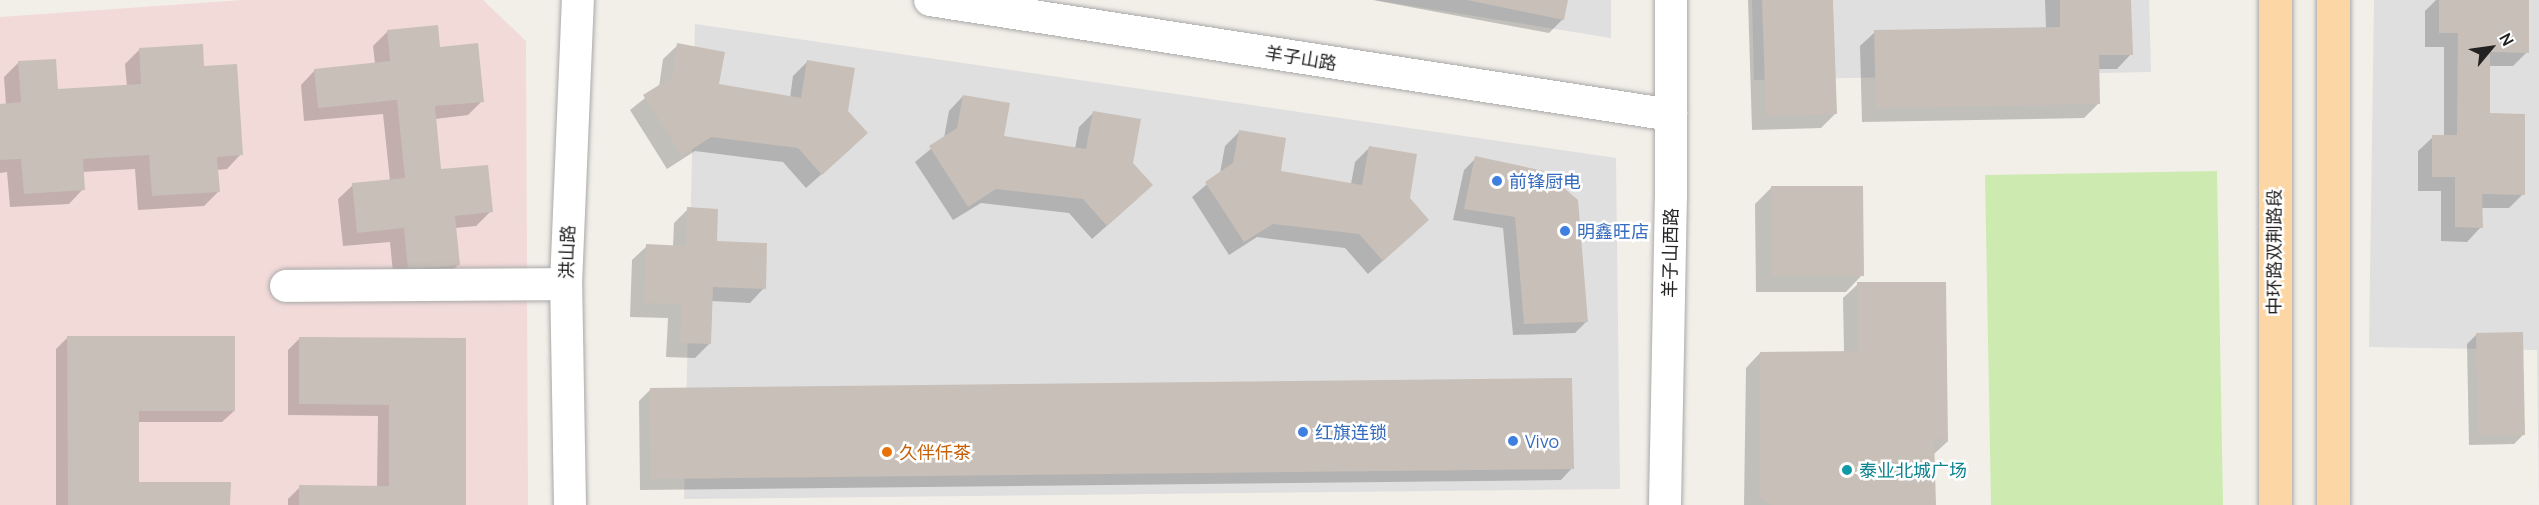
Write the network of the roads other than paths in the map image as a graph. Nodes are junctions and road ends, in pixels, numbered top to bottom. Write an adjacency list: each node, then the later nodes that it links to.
1 (578, 0): 7 (street, 洪山路)
2 (930, 0): 6 (street, 羊子山路)
3 (1671, 0): 6 (street, 羊子山西路)
4 (2276, 0): 11 (main road, 中环路双荆路段)
5 (2333, 0): 12 (main road)
6 (1671, 115): 10 (street, 羊子山西路)
7 (566, 284): 8 (street); 9 (street, 洪山路)
8 (286, 286)
9 (570, 505)
10 (1665, 505)
11 (2275, 505)
12 (2333, 505)

